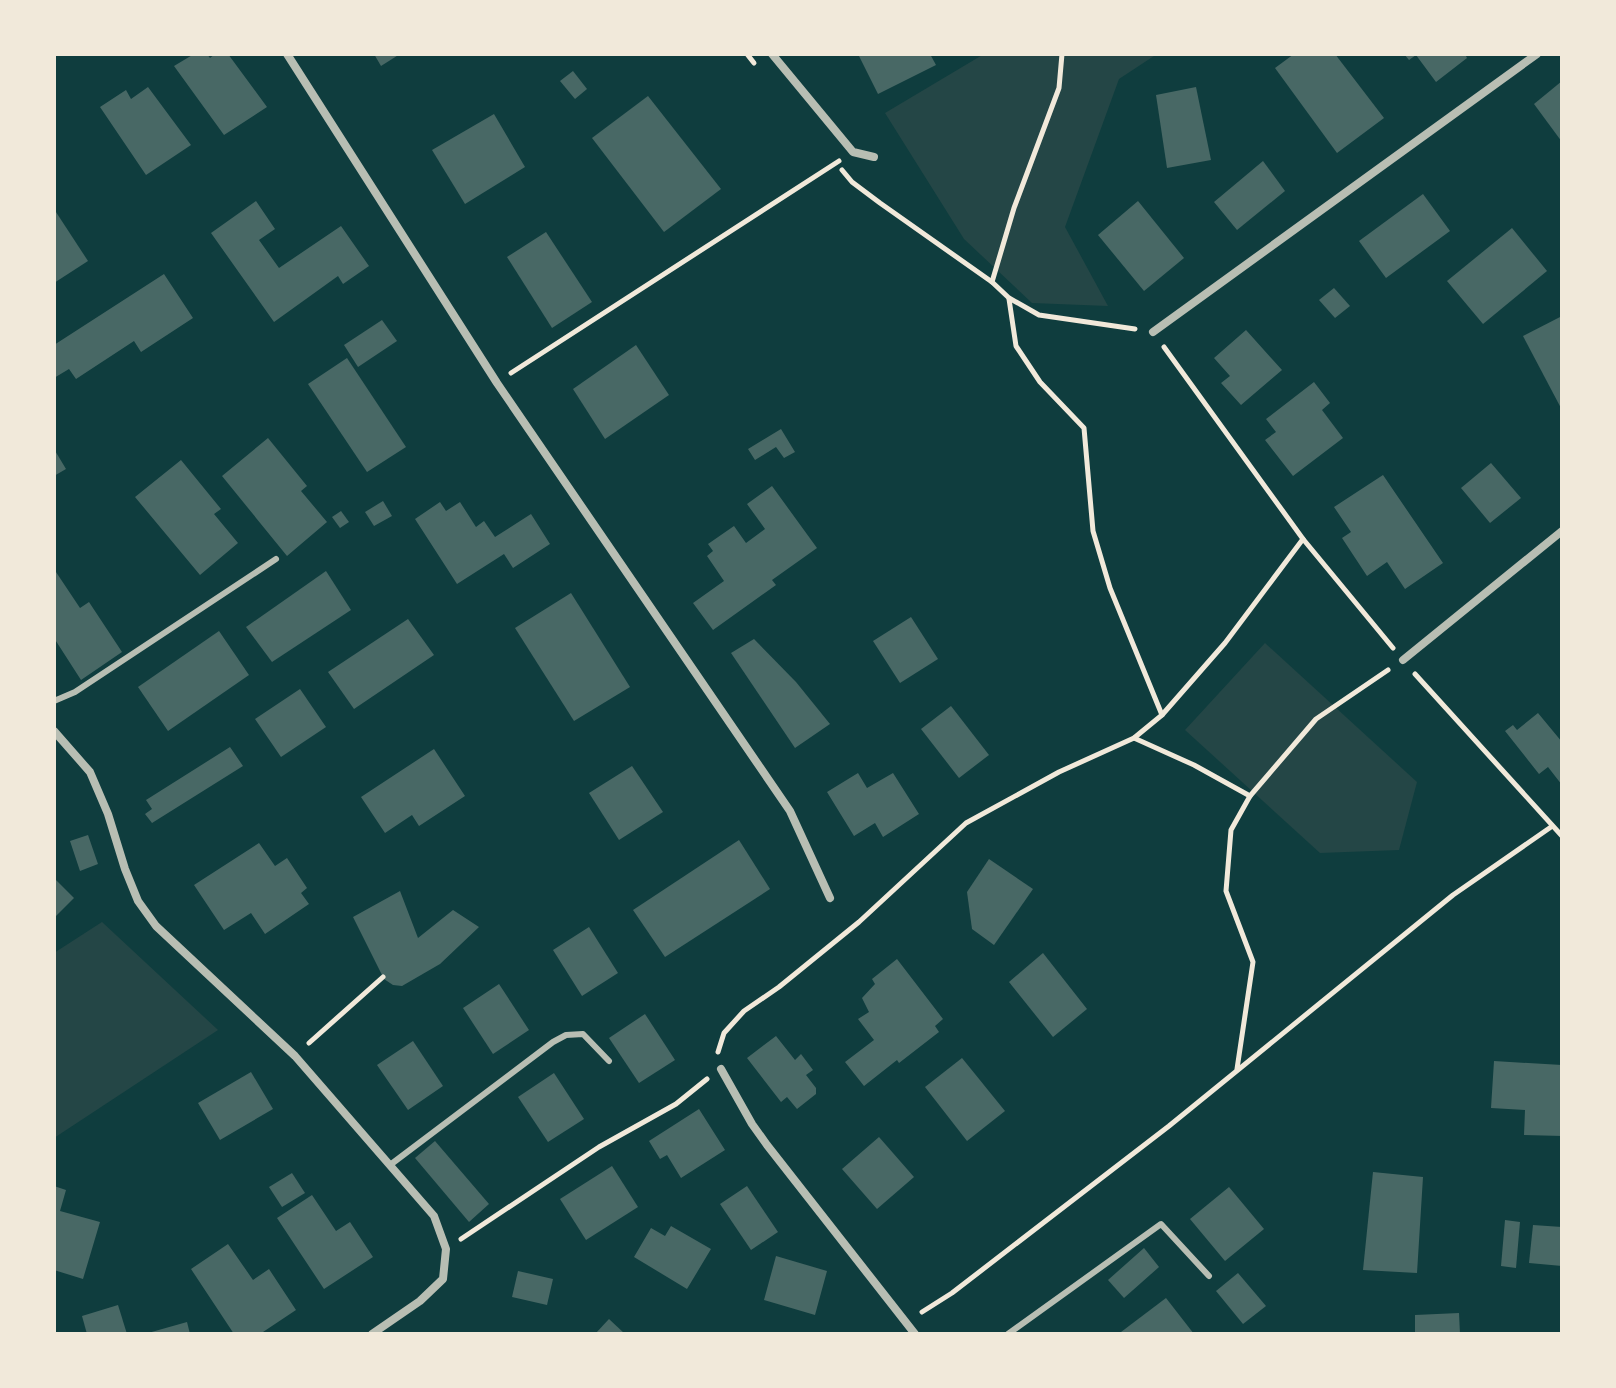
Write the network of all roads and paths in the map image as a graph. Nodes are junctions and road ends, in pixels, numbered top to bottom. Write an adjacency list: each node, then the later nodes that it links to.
1 (287, 54): 11 (street)
2 (772, 54): 5 (street)
3 (1062, 54): 8 (path)
4 (1537, 54): 10 (street)
5 (853, 152): 6 (street); 11 (path)
6 (874, 157)
7 (852, 182): 8 (path)
8 (992, 282): 9 (path)
9 (1009, 298): 10 (path); 17 (path)
10 (1153, 332): 13 (path)
11 (497, 383): 23 (street)
12 (1562, 531): 15 (street)
13 (1303, 539): 15 (path); 17 (path)
14 (276, 559): 16 (lane)
15 (1403, 660): 20 (path); 21 (path)
16 (54, 701)
17 (1162, 715): 19 (path)
18 (54, 731): 29 (street)
19 (1134, 738): 20 (path); 27 (path)
20 (1250, 796): 28 (path)
21 (1551, 827): 22 (path); 28 (path)
22 (1562, 836)
23 (830, 898)
24 (383, 977): 25 (path)
25 (309, 1043)
26 (609, 1061): 29 (lane)
27 (721, 1069): 30 (path); 32 (street)
28 (1237, 1070): 32 (path)
29 (390, 1165): 30 (street)
30 (446, 1249): 33 (street)
31 (1209, 1276): 35 (lane)
32 (906, 1322): 34 (street)
33 (372, 1334)
34 (915, 1334)
35 (1008, 1334)

